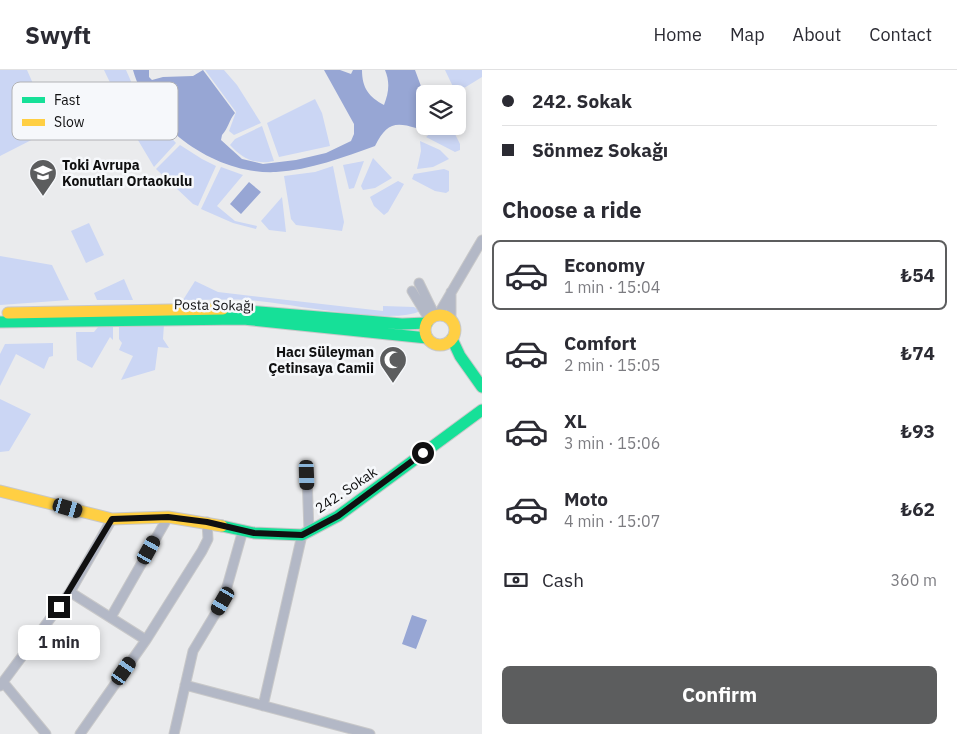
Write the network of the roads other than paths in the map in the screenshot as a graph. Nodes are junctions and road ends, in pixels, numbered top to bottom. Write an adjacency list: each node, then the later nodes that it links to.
1 (482, 240): 4 (street)
2 (418, 283): 6 (street)
3 (412, 291): 6 (street)
4 (451, 292): 6 (street); 7 (street)
5 (0, 313): 6 (street, Posta Sokağı)
6 (432, 318): 7 (street); 9 (street)
7 (451, 320): 10 (street)
8 (0, 322): 9 (street, Posta Sokağı)
9 (427, 338): 10 (street)
10 (448, 342): 11 (street)
11 (482, 387)
12 (482, 410): 19 (street, 242. Sokak)
13 (307, 475): 19 (street)
14 (0, 491): 16 (street)
15 (168, 517): 16 (street); 17 (street); 21 (street)
16 (112, 519): 20 (street)
17 (207, 522): 18 (street); 22 (street)
18 (243, 530): 19 (street); 24 (street)
19 (306, 533): 25 (street)
20 (70, 592): 21 (street); 23 (street)
21 (111, 617): 22 (street)
22 (146, 640): 27 (street)
23 (1, 683): 26 (street)
24 (185, 685): 25 (street); 28 (street)
25 (263, 706): 29 (street)
26 (46, 734)
27 (80, 734)
28 (174, 734)
29 (370, 734)

